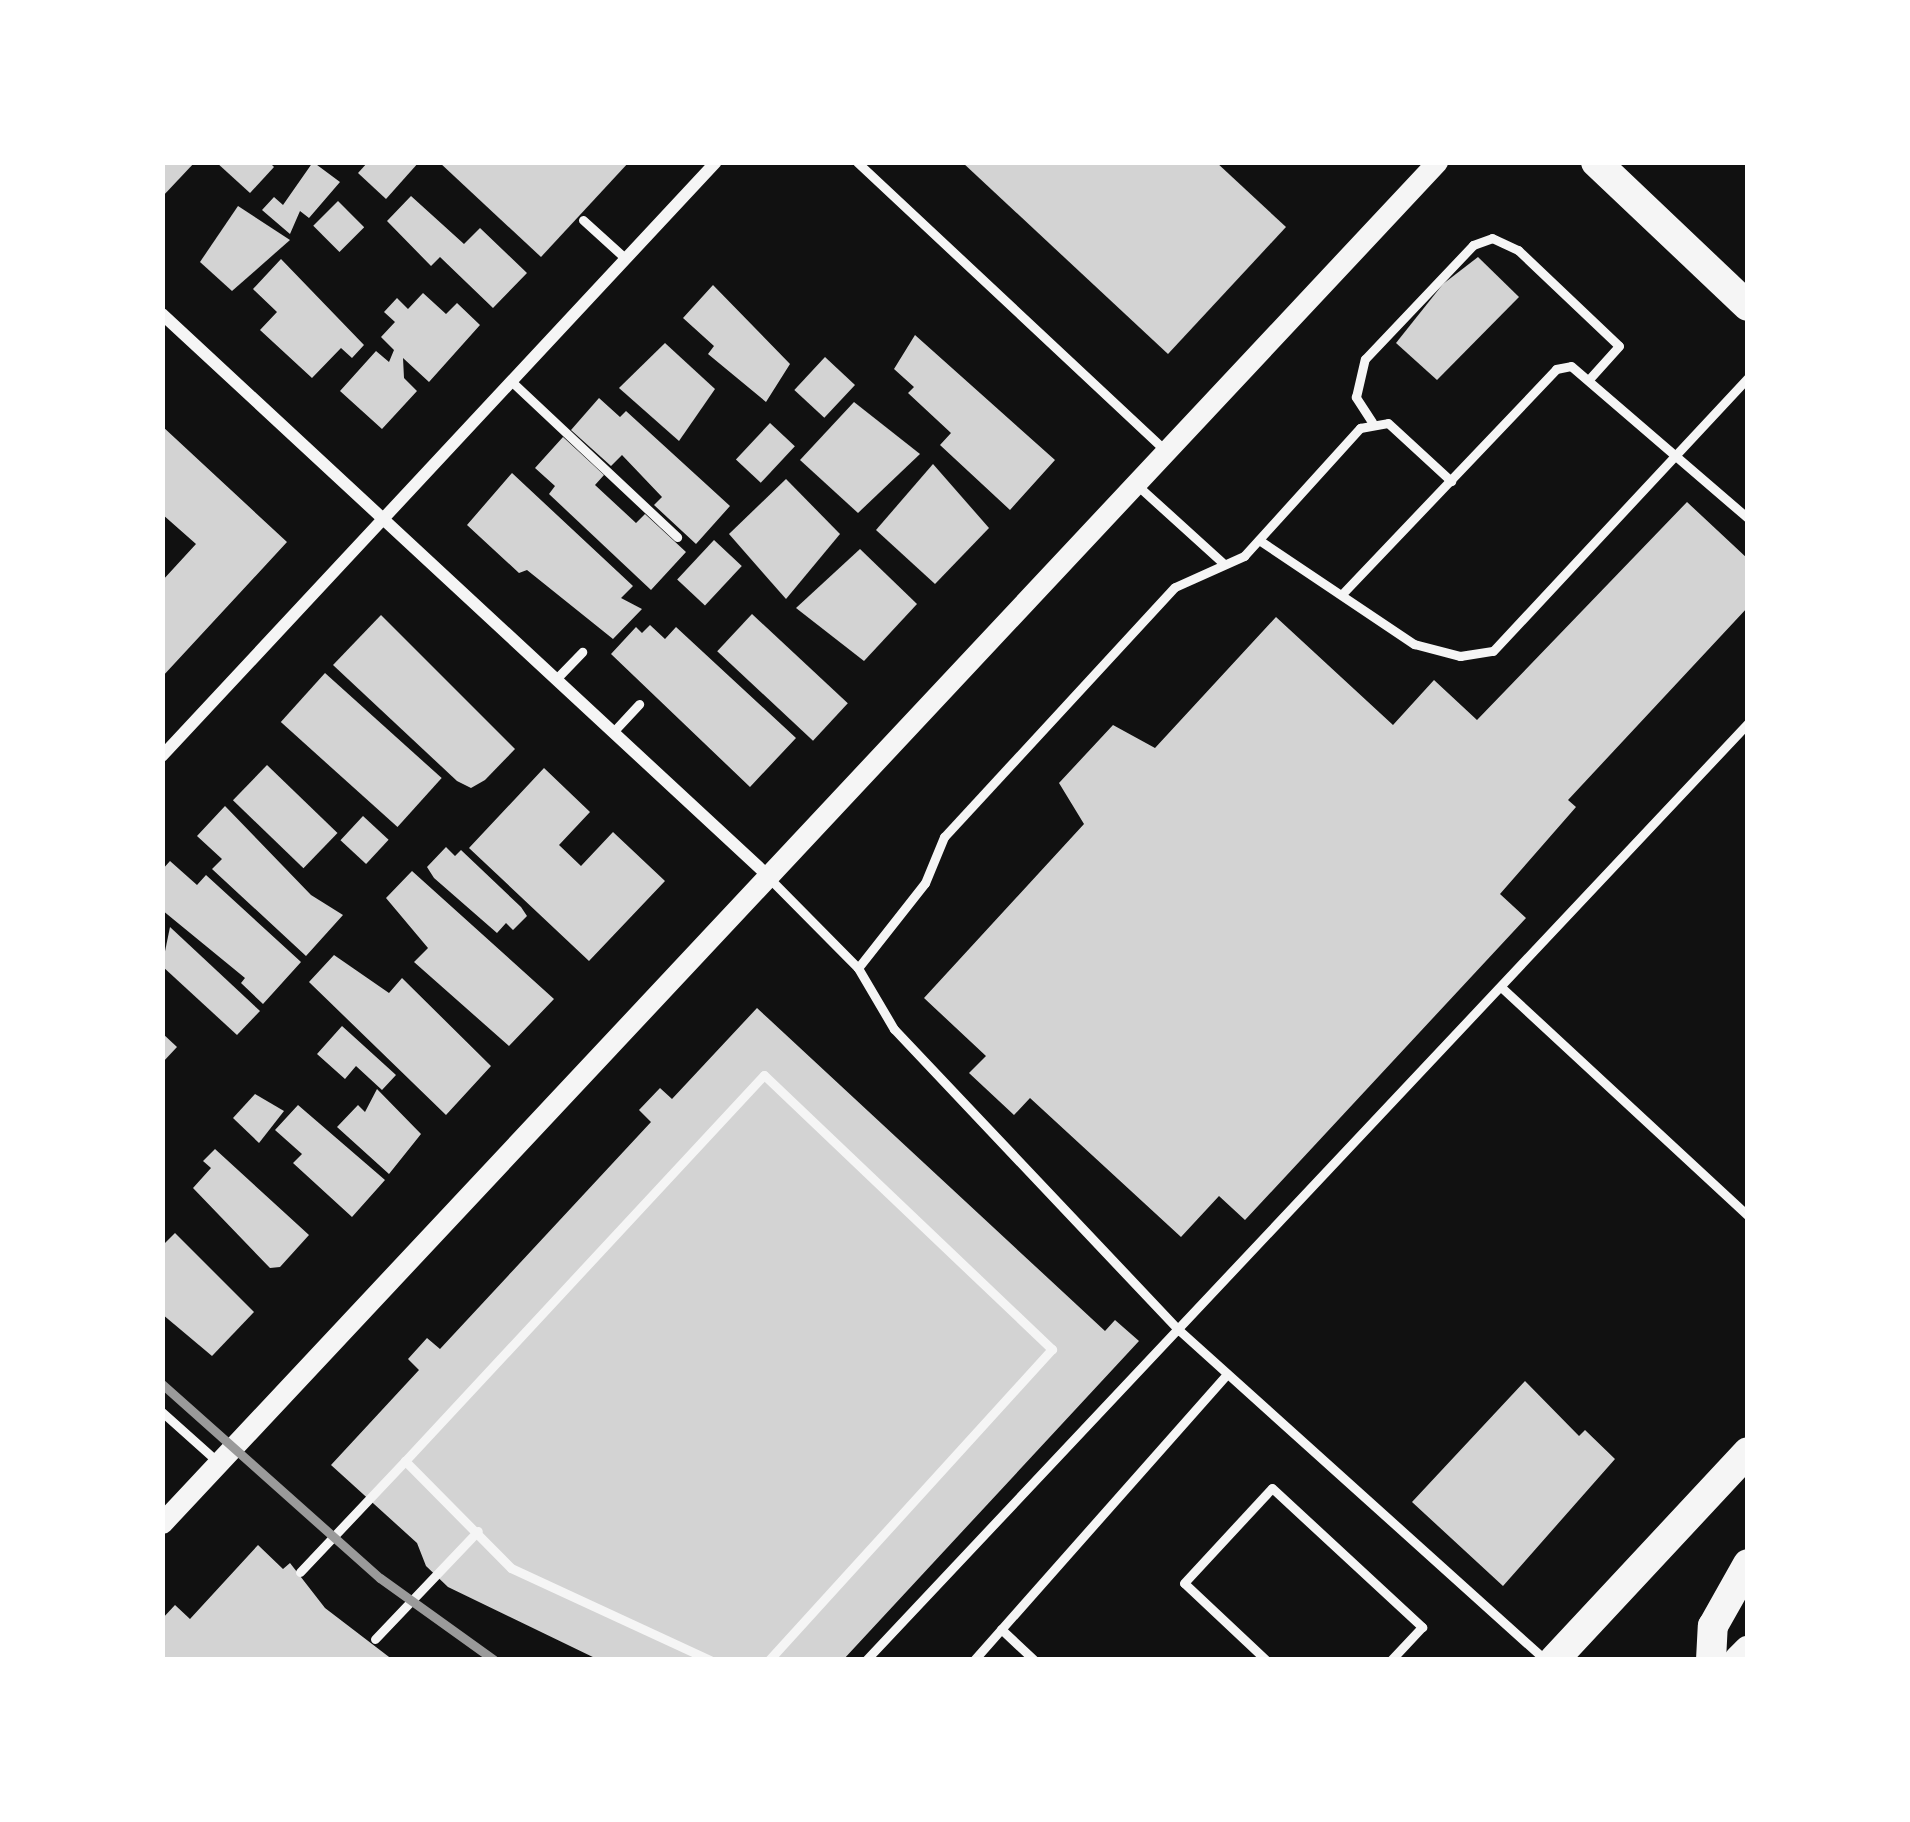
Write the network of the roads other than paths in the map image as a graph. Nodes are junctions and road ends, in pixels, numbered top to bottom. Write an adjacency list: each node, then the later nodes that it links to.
1 (716, 162): 6 (street)
2 (857, 162): 13 (lane)
3 (1437, 162): 13 (street)
4 (1596, 162): 7 (main road)
5 (583, 220): 6 (lane)
6 (626, 259): 11 (street)
7 (1748, 306)
8 (162, 314): 18 (street)
9 (1591, 377): 12 (lane); 14 (lane); 15 (lane)
10 (1748, 378): 14 (lane)
11 (511, 382): 18 (street); 19 (lane)
12 (1372, 422): 15 (lane); 20 (lane)
13 (1166, 449): 16 (street)
14 (1678, 453): 17 (lane); 22 (lane)
15 (1450, 481): 22 (lane)
16 (1134, 482): 21 (lane); 29 (street)
17 (1748, 518)
18 (383, 519): 24 (street); 28 (street)
19 (677, 537)
20 (1259, 540): 21 (lane); 22 (lane)
21 (1223, 563): 30 (lane)
22 (1344, 592)
23 (581, 652): 24 (lane)
24 (558, 676): 27 (street)
25 (639, 704): 27 (lane)
26 (1748, 723): 31 (lane)
27 (614, 731): 29 (street)
28 (162, 756)
29 (765, 873): 30 (lane); 38 (street)
30 (857, 968): 33 (lane)
31 (1502, 987): 32 (lane); 33 (lane)
32 (1748, 1216)
33 (1180, 1331): 34 (lane); 48 (lane)
34 (1227, 1374): 43 (lane); 53 (lane)
35 (162, 1412): 38 (lane)
36 (1748, 1452): 53 (main road)
37 (405, 1461): 40 (lane); 42 (lane); 47 (lane)
38 (218, 1462): 39 (street)
39 (162, 1523)
40 (478, 1532): 44 (lane); 46 (lane)
41 (1748, 1564): 54 (main road)
42 (300, 1572)
43 (1001, 1629): 49 (lane); 50 (lane)
44 (375, 1640)
45 (1748, 1651): 55 (main road)
46 (710, 1660)
47 (769, 1660)
48 (866, 1660)
49 (974, 1660)
50 (1034, 1660)
51 (1266, 1660): 52 (lane)
52 (1391, 1660)
53 (1551, 1660)
54 (1711, 1660)
55 (1739, 1660)

